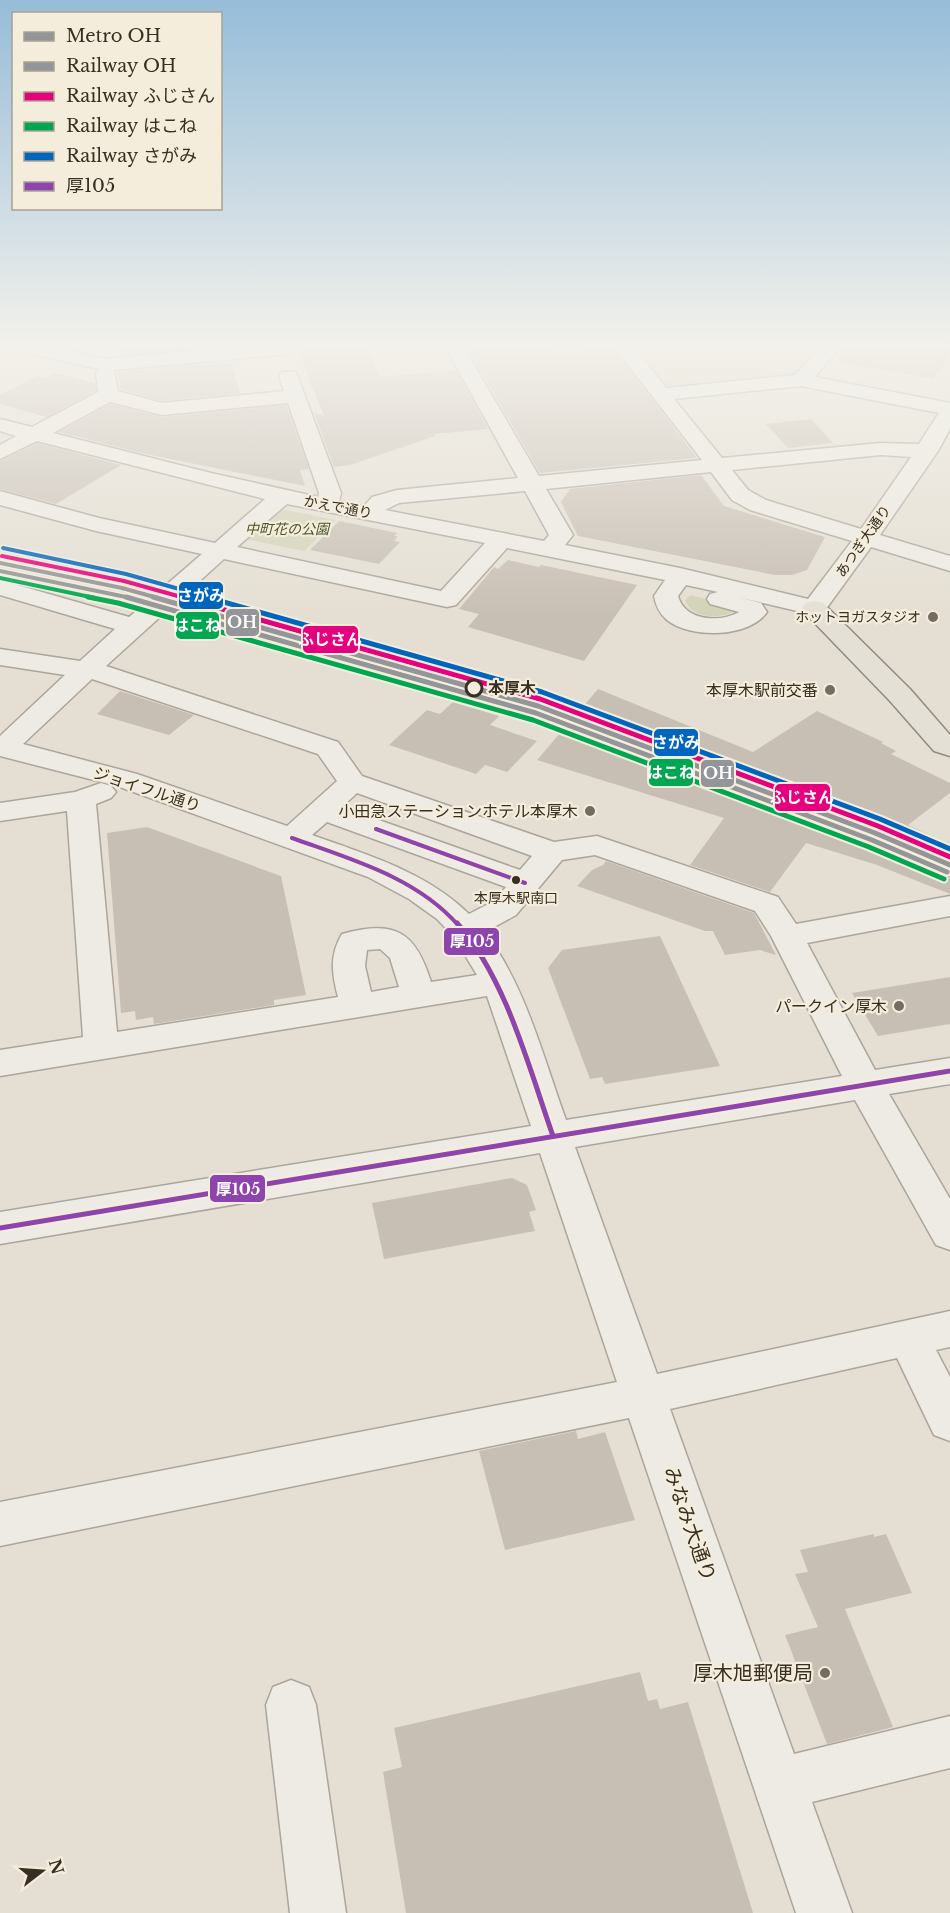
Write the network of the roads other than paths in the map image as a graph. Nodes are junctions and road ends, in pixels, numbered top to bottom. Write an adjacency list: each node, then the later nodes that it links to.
1 (28, 437): 7 (street)
2 (47, 437): 10 (street, かえで通り)
3 (310, 437): 12 (street)
4 (505, 437): 9 (street)
5 (694, 437): 8 (street)
6 (938, 442): 8 (street); 15 (street, あつぎ大通り)
7 (0, 453)
8 (715, 465): 9 (street); 15 (street)
9 (530, 483): 13 (street); 16 (street)
10 (282, 496): 12 (street, かえで通り); 17 (street)
11 (0, 498): 17 (street)
12 (326, 505): 13 (street, かえで通り)
13 (369, 513): 14 (street, かえで通り)
14 (503, 538): 16 (street, かえで通り); 17 (street)
15 (866, 538): 18 (street); 20 (street, あつぎ大通り)
16 (551, 548): 20 (street, かえで通り)
17 (219, 549): 21 (street)
18 (950, 564)
19 (0, 587): 21 (street)
20 (814, 608): 25 (main road)
21 (133, 626): 23 (street)
22 (0, 657): 23 (street)
23 (86, 670): 24 (street); 27 (street)
24 (2, 747): 26 (street, ジョイフル通り)
25 (950, 748)
26 (127, 780): 28 (street); 31 (street, ジョイフル通り)
27 (352, 782): 29 (street); 32 (street)
28 (81, 800): 30 (street); 40 (street)
29 (322, 810): 31 (street); 33 (street)
30 (0, 812)
31 (292, 838): 35 (street, ジョイフル通り)
32 (552, 852): 33 (street); 36 (street)
33 (525, 883): 35 (street)
34 (950, 906): 36 (street)
35 (464, 929): 37 (street, みなみ大通り)
36 (787, 936): 43 (street)
37 (498, 983): 38 (street); 44 (street, みなみ大通り)
38 (418, 996): 39 (street); 39 (street)
39 (358, 1006): 40 (street)
40 (101, 1047): 41 (street)
41 (0, 1063)
42 (950, 1071): 43 (street)
43 (865, 1085): 44 (street); 46 (street)
44 (553, 1136): 45 (street); 49 (street, みなみ大通り)
45 (0, 1227)
46 (950, 1234)
47 (950, 1329): 48 (street)
48 (908, 1338): 49 (street); 50 (street)
49 (645, 1395): 51 (street); 54 (street, みなみ大通り)
50 (950, 1421)
51 (0, 1524)
52 (291, 1706): 55 (street)
53 (950, 1742): 54 (street)
54 (780, 1784): 56 (street, みなみ大通り)
55 (318, 1913)
56 (824, 1913)

